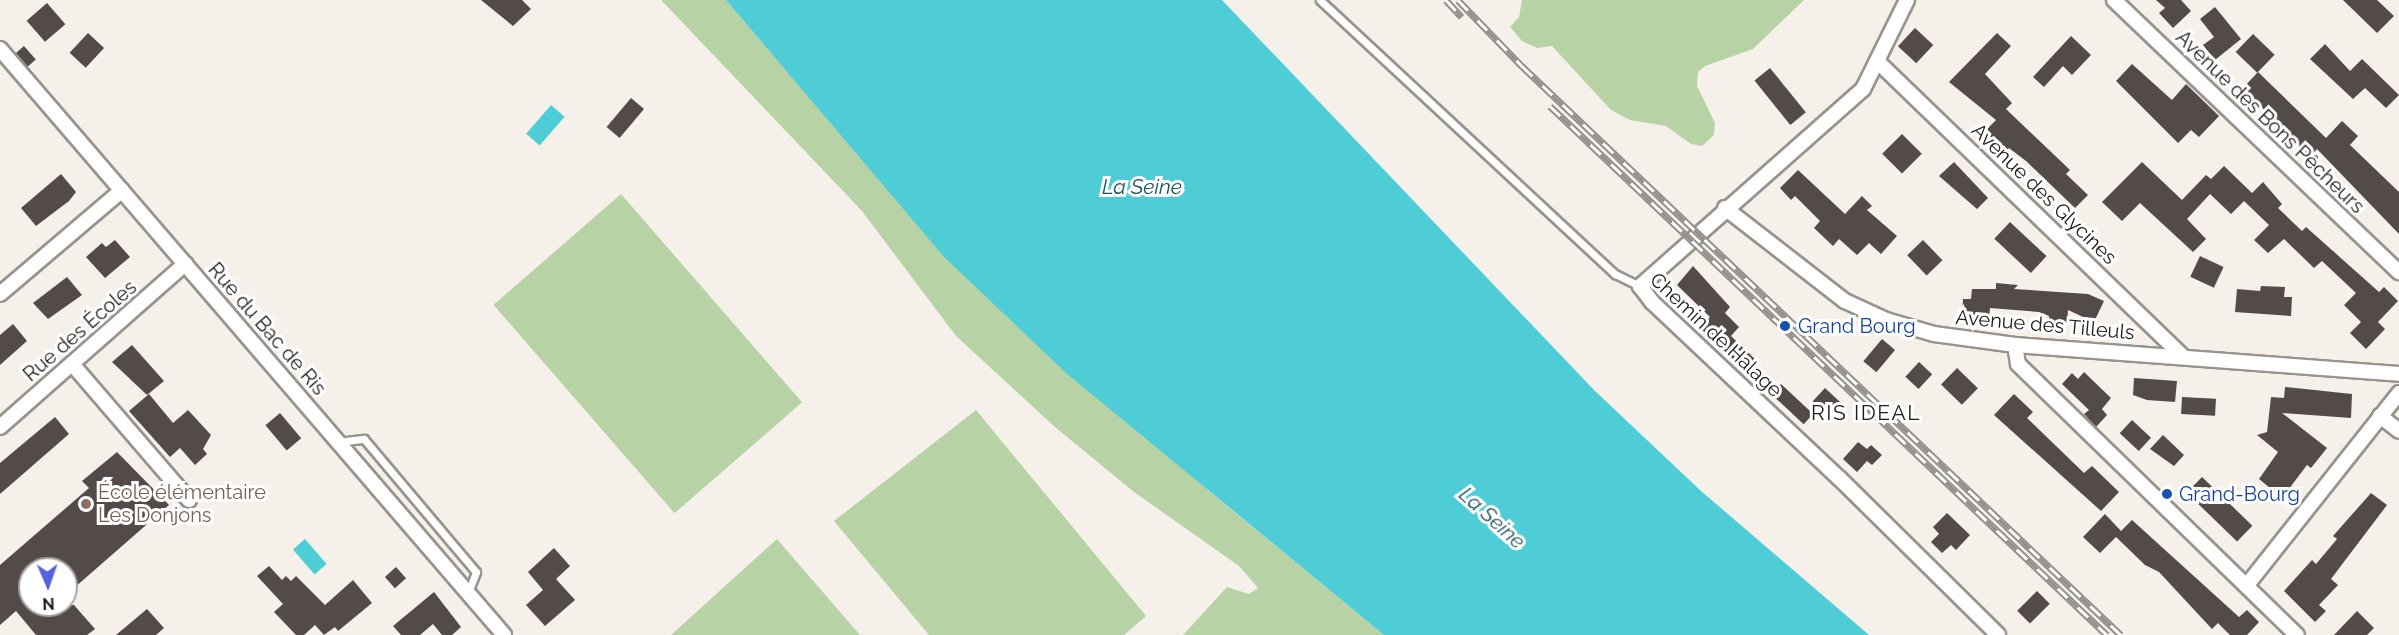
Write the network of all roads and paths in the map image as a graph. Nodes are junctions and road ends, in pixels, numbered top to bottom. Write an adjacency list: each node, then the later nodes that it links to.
1 (1320, 0): 10 (lane, Chemin de Halage)
2 (1907, 0): 5 (street)
3 (2114, 0): 9 (street, Avenue des Bons Pêcheurs)
4 (0, 49): 6 (street, Rue du Bac de Ris)
5 (1877, 61): 7 (street); 13 (street, Avenue des Glycines)
6 (122, 190): 8 (street, Rue du Bac de Ris); 11 (street)
7 (1725, 208): 10 (street); 12 (street, Avenue des Tilleuls)
8 (185, 264): 14 (street, Rue des Écoles); 20 (street, Rue du Bac de Ris)
9 (2399, 272)
10 (1640, 286): 25 (street, Chemin de Halage)
11 (0, 294)
12 (2015, 345): 13 (street, Avenue des Tilleuls); 22 (street)
13 (2184, 357): 15 (street, Avenue des Tilleuls)
14 (72, 365): 18 (street, Rue des Écoles); 21 (street)
15 (2399, 374)
16 (2399, 393): 17 (street)
17 (2380, 416): 19 (street); 22 (street)
18 (0, 427)
19 (2399, 431)
20 (338, 442): 23 (street, Rue du Bac de Ris); 23 (lane)
21 (189, 500)
22 (2247, 585): 26 (street)
23 (468, 594): 24 (street, Rue du Bac de Ris)
24 (496, 632)
25 (1998, 635)
26 (2297, 635)

